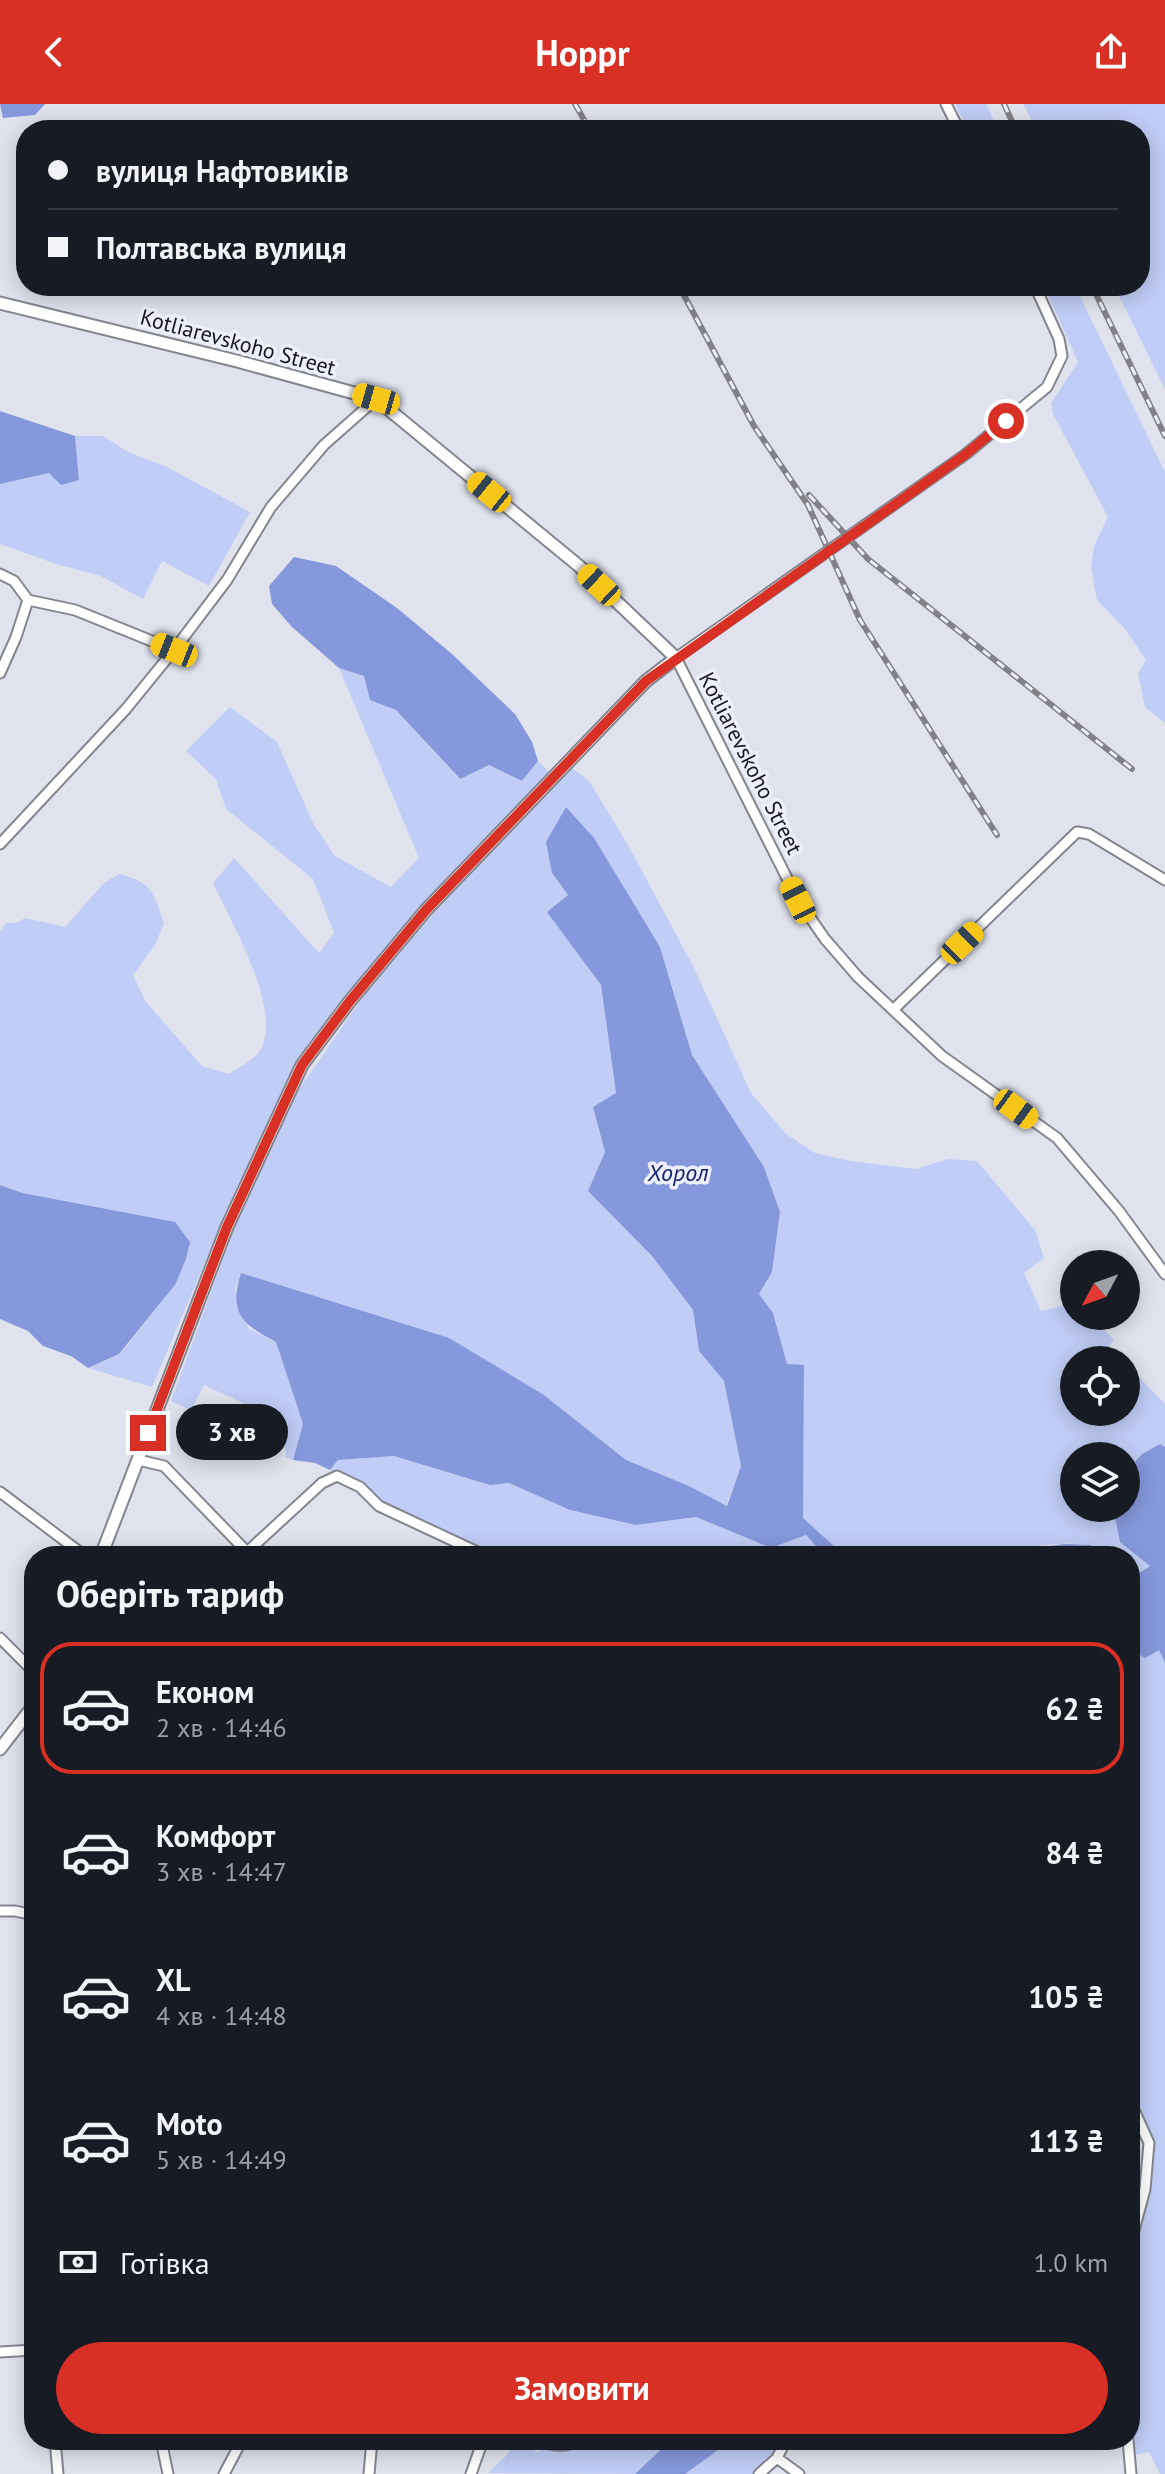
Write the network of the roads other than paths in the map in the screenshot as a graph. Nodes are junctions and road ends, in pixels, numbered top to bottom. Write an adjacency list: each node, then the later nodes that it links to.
1 (1040, 296): 7 (street)
2 (0, 303): 3 (street, Kotliarevskoho Street)
3 (376, 399): 6 (street); 7 (street, Kotliarevskoho Street)
4 (0, 574): 5 (street)
5 (28, 600): 6 (street); 8 (street)
6 (174, 650): 9 (street)
7 (676, 658): 11 (street, Kotliarevskoho Street); 13 (street)
8 (0, 673)
9 (0, 844)
10 (1165, 880): 11 (street)
11 (893, 1010): 12 (street, Kotliarevskoho Street)
12 (1165, 1274)
13 (138, 1460): 16 (street); 17 (street)
14 (0, 1492): 15 (street)
15 (72, 1546)
16 (105, 1546)
17 (241, 1546)
18 (257, 1546): 19 (street)
19 (465, 1546)
20 (0, 1638): 21 (street)
21 (24, 1662)
22 (24, 1718): 23 (street)
23 (0, 1749)
24 (0, 1911): 25 (street)
25 (24, 1913)
26 (1140, 2123): 27 (street)
27 (1140, 2208)
28 (24, 2351): 29 (street)
29 (0, 2352)
30 (56, 2450): 38 (street)
31 (163, 2450): 39 (street)
32 (237, 2450): 40 (street)
33 (371, 2450): 41 (street)
34 (479, 2450): 42 (street)
35 (781, 2450): 37 (street)
36 (1129, 2450): 45 (street)
37 (777, 2458): 43 (street); 44 (street)
38 (58, 2474)
39 (168, 2474)
40 (224, 2474)
41 (369, 2474)
42 (471, 2474)
43 (759, 2474)
44 (799, 2474)
45 (1131, 2474)

